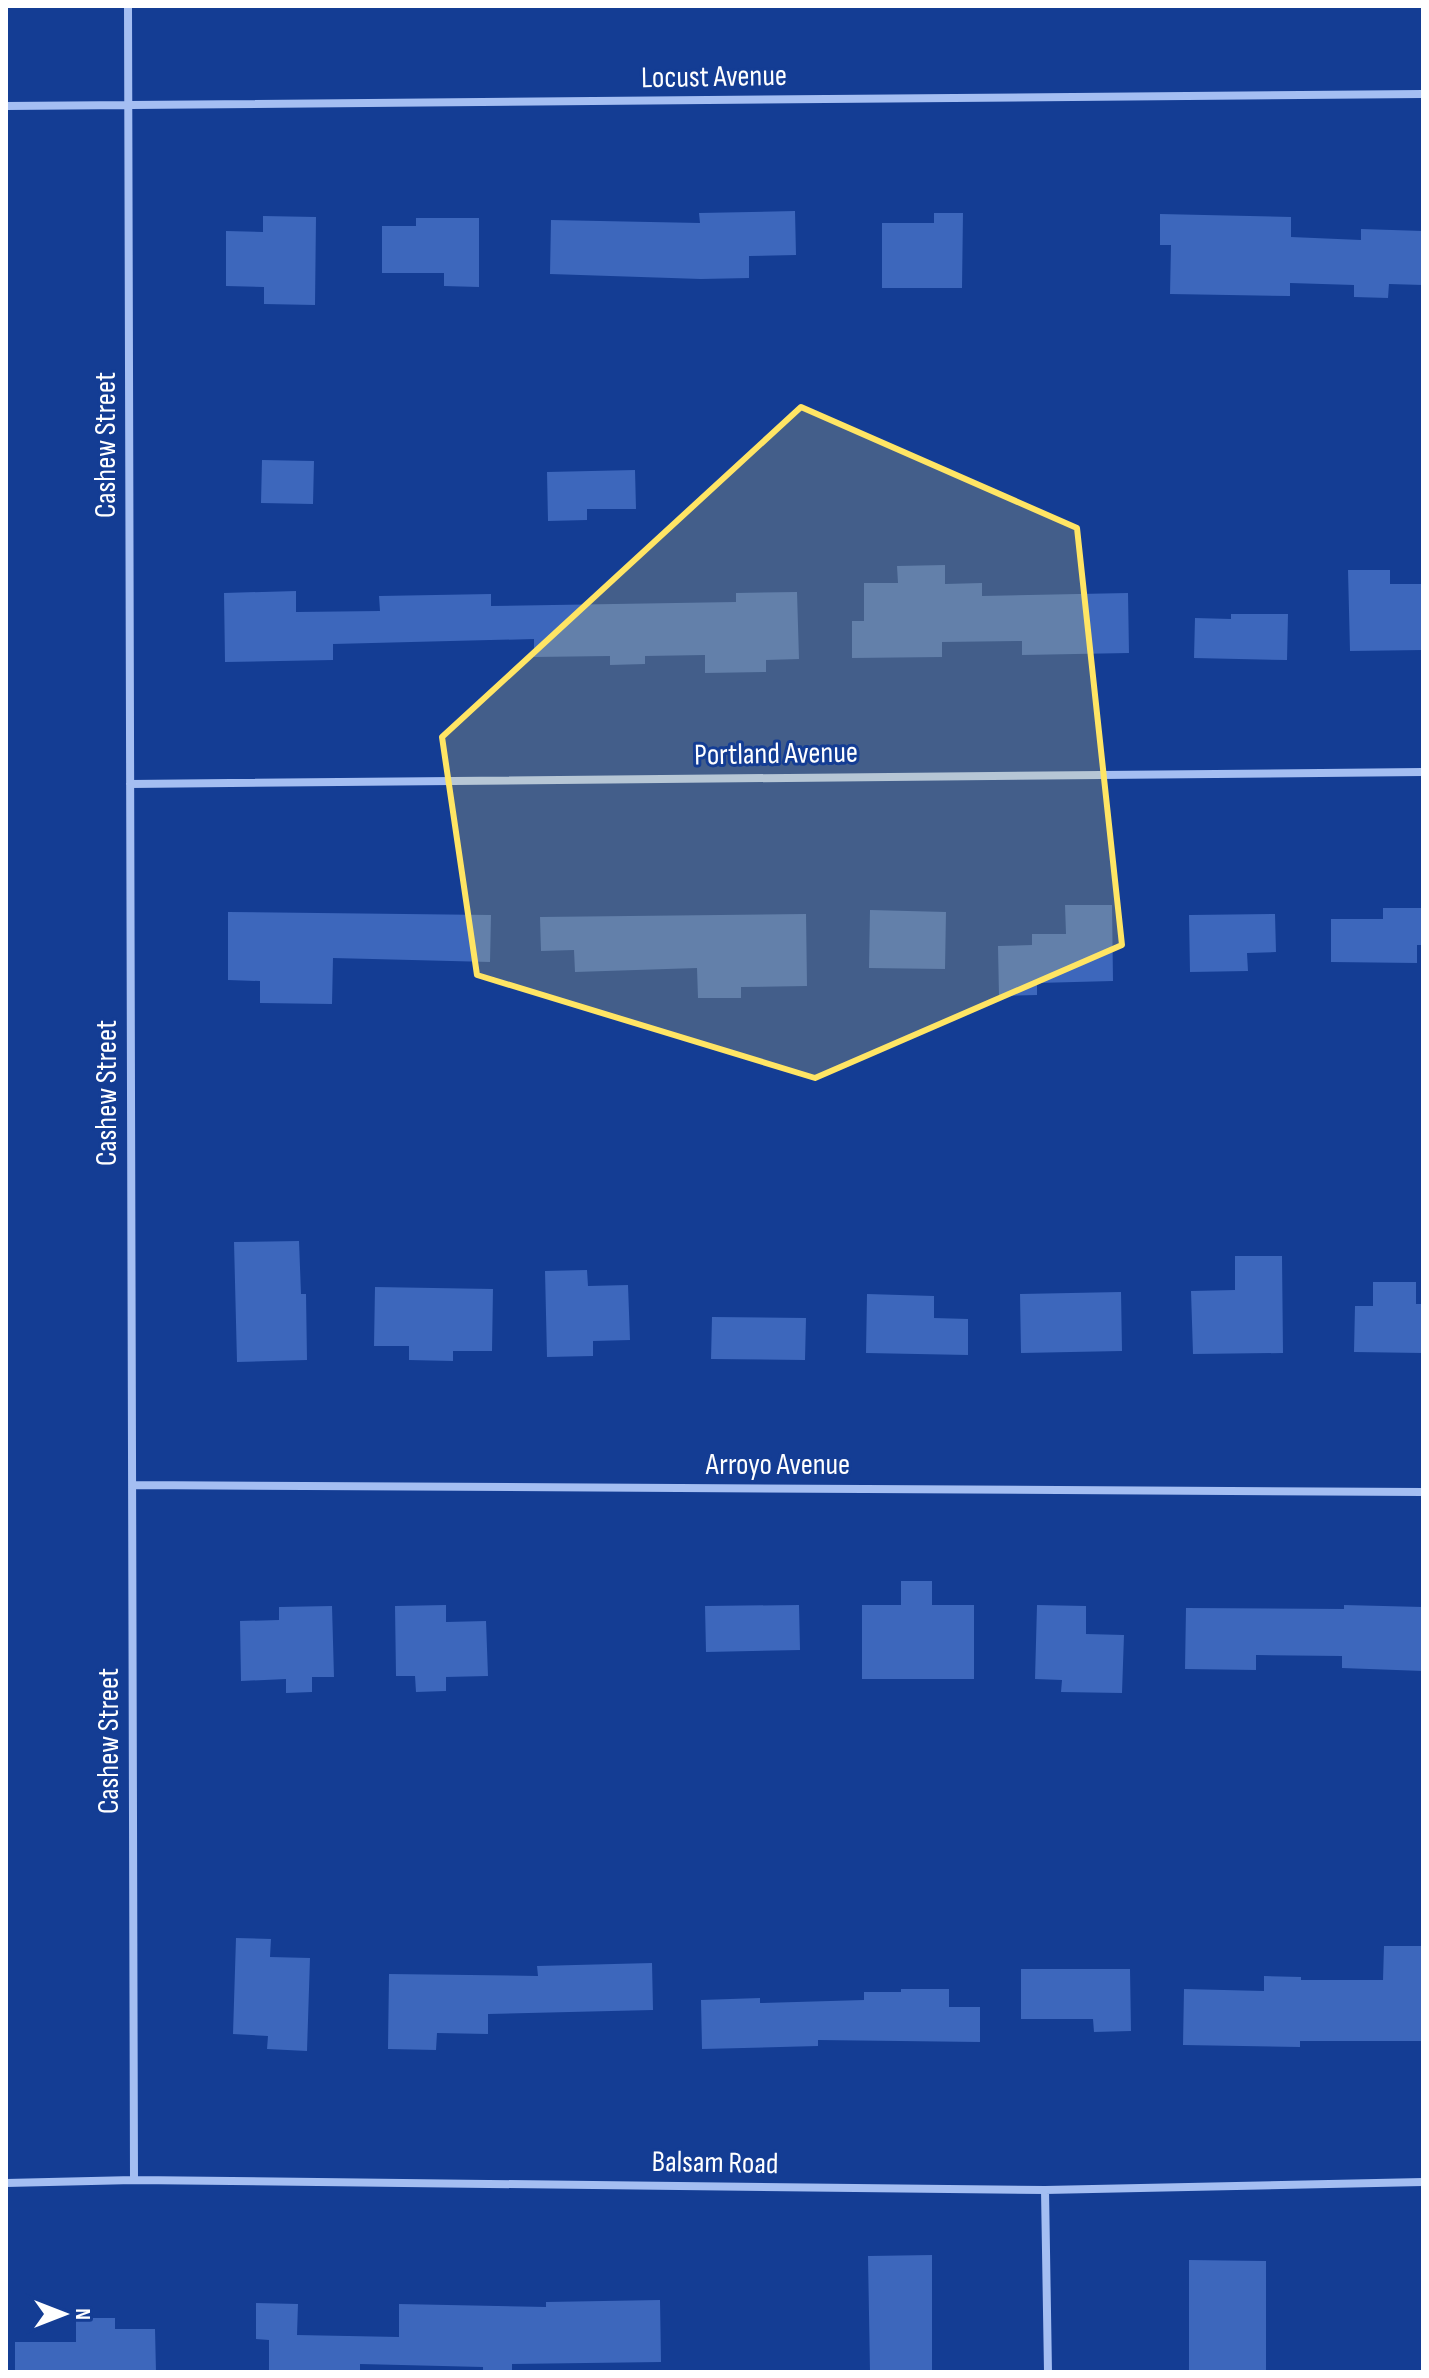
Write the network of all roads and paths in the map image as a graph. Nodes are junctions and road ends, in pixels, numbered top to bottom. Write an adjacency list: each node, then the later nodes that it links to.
1 (128, 6): 4 (street, Cashew Street)
2 (1423, 94): 4 (street, Locust Avenue)
3 (6, 106): 4 (street, Locust Avenue)
4 (129, 106): 6 (street, Cashew Street)
5 (1423, 772): 6 (street, Portland Avenue)
6 (130, 784): 7 (street, Cashew Street)
7 (133, 1485): 8 (street, Arroyo Avenue); 9 (street, Cashew Street)
8 (1423, 1492)
9 (134, 2180): 11 (street, Balsam Road); 12 (street, Balsam Road)
10 (1423, 2182): 12 (street, Balsam Road)
11 (6, 2183)
12 (1045, 2190): 13 (street)
13 (1048, 2372)

